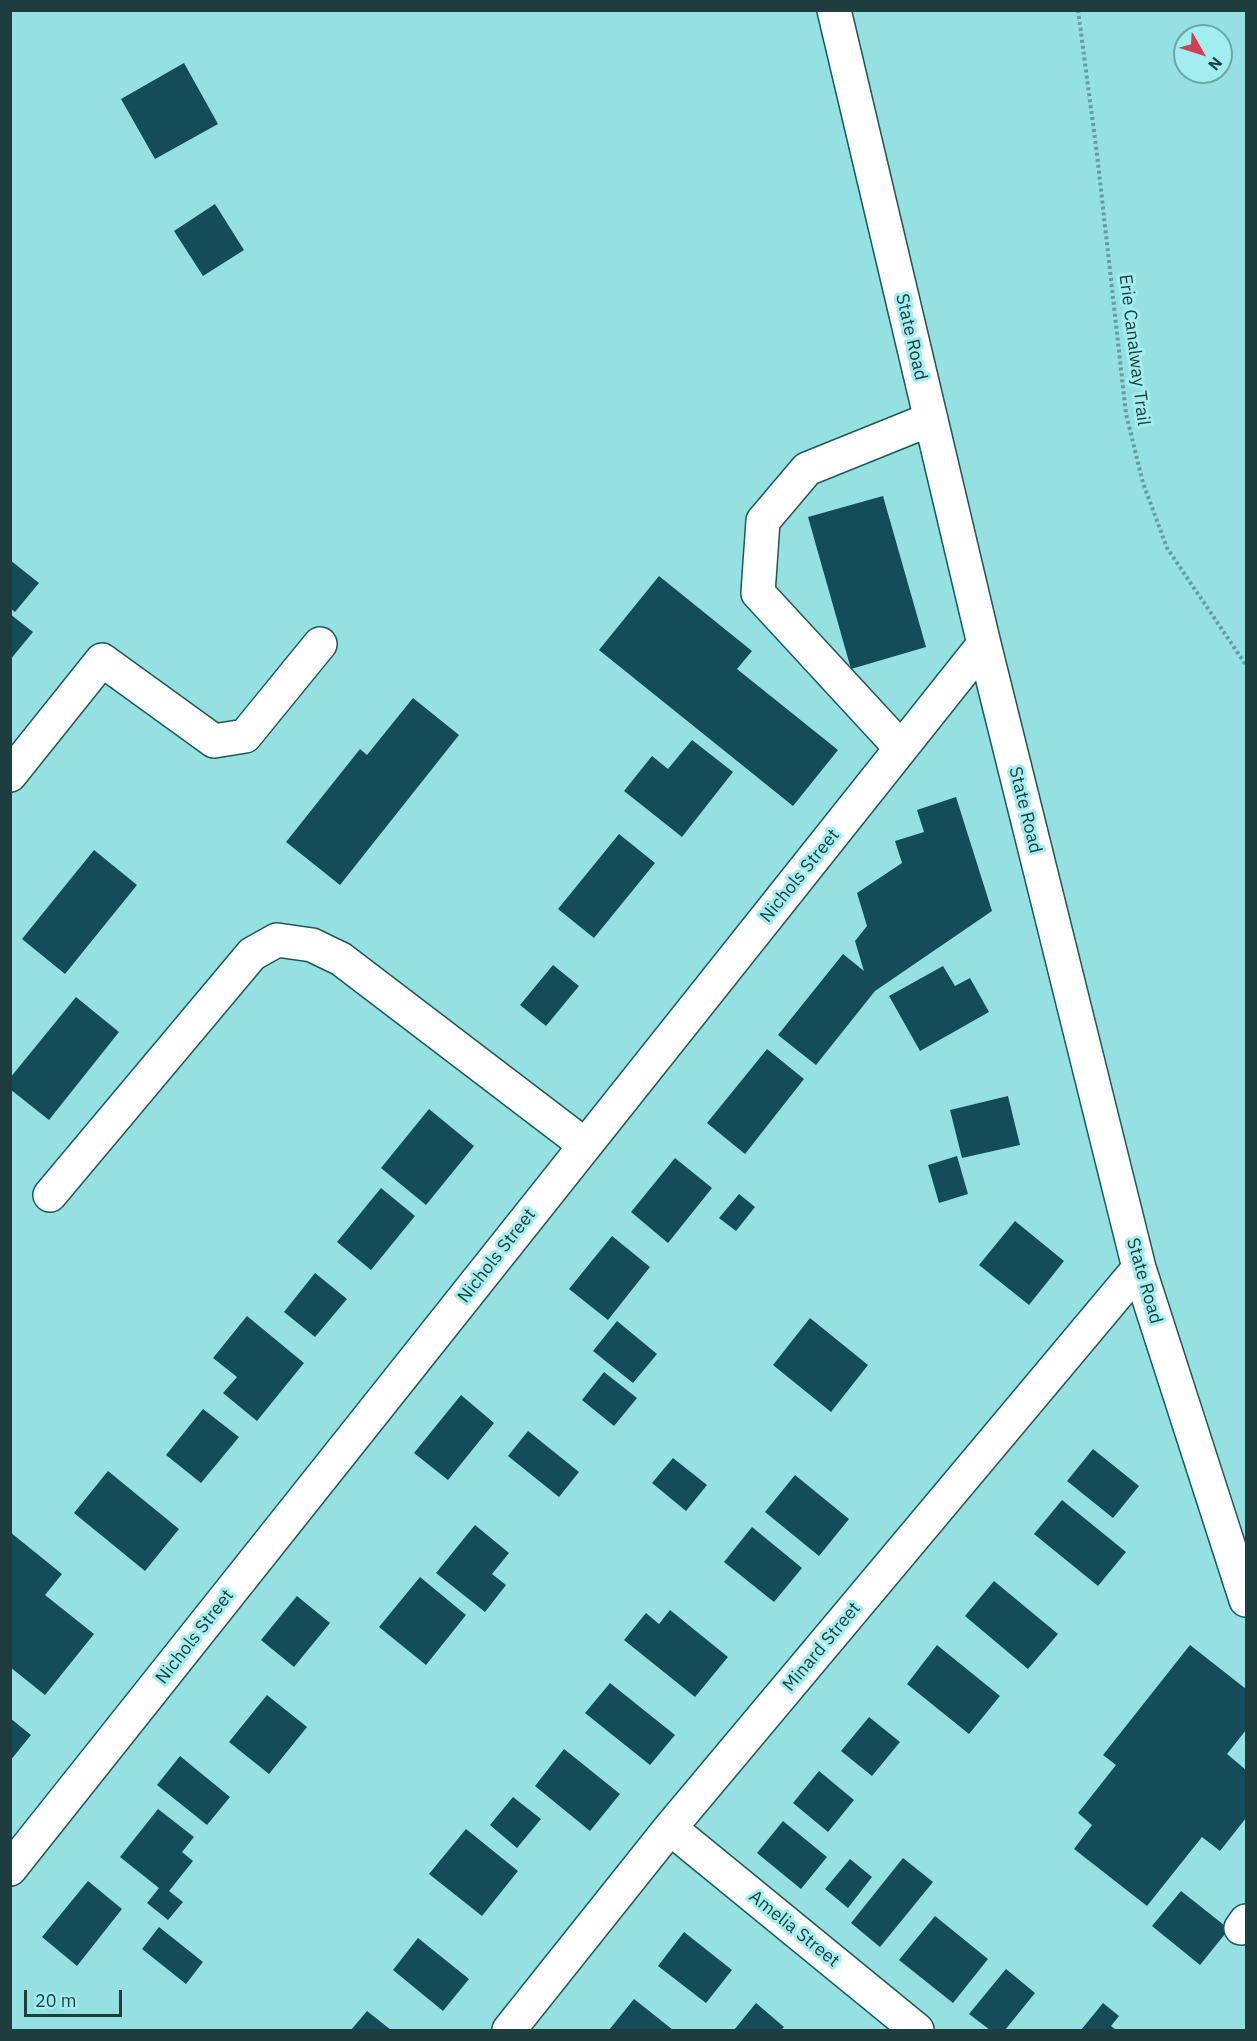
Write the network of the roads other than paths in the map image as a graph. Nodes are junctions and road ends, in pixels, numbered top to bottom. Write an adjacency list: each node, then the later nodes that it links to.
1 (834, 10): 2 (street, State Road)
2 (931, 419): 4 (street, State Road); 5 (street)
3 (320, 644): 6 (street)
4 (984, 644): 5 (street, Nichols Street); 9 (street, State Road)
5 (901, 748): 7 (street, Nichols Street)
6 (10, 775)
7 (585, 1145): 8 (street); 12 (street, Nichols Street)
8 (50, 1196)
9 (1139, 1268): 10 (street, State Road); 11 (street, Minard Street)
10 (1246, 1600)
11 (670, 1828): 13 (street, Minard Street); 14 (street, Amelia Street)
12 (10, 1869)
13 (509, 2031)
14 (917, 2031)

